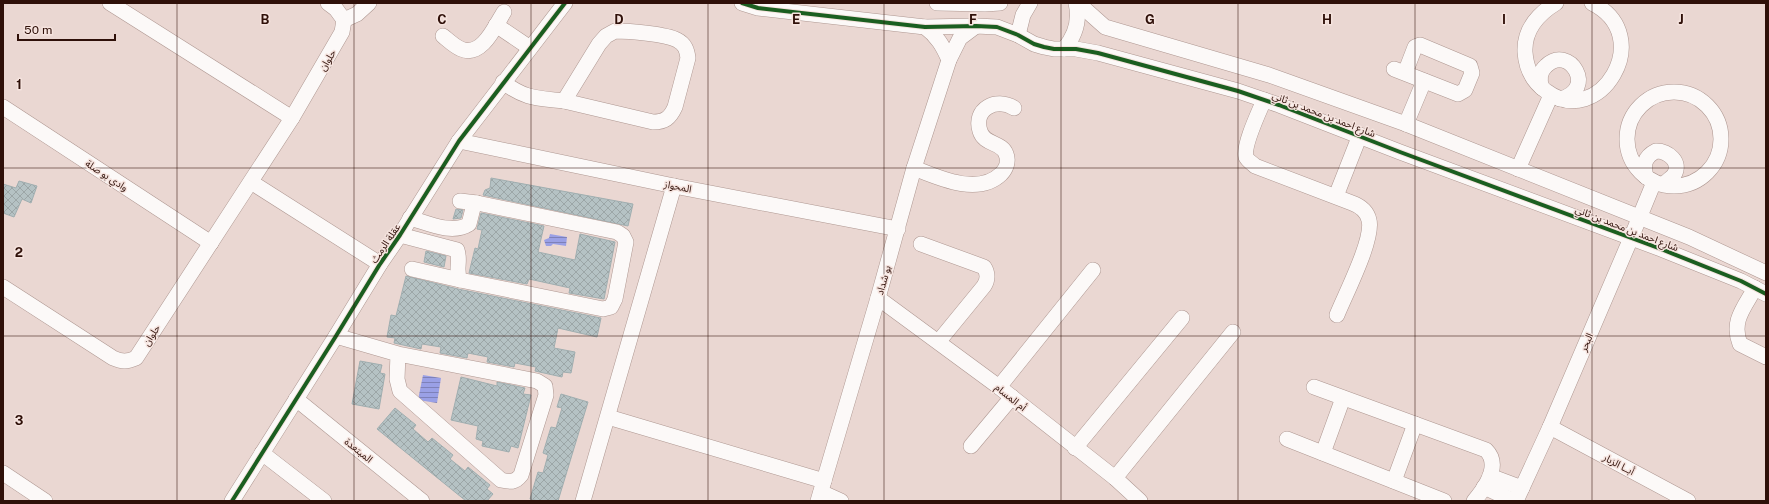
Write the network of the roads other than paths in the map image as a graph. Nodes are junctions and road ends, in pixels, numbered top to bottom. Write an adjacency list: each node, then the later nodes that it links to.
1 (110, 3): 27 (street)
2 (328, 3): 12 (street)
3 (369, 3): 12 (street)
4 (565, 3): 17 (street, عقلة الرمث)
5 (742, 3): 14 (street, شارع احمد بن محمد بن ثاني)
6 (937, 3): 7 (street)
7 (1000, 3)
8 (1030, 3): 15 (street)
9 (1077, 3): 18 (street); 28 (street, شارع احمد بن محمد بن ثاني)
10 (1556, 3): 22 (street)
11 (1592, 3): 22 (street)
12 (344, 20): 27 (street, حلوان)
13 (976, 26): 14 (street, شارع احمد بن محمد بن ثاني); 15 (street, شارع احمد بن محمد بن ثاني); 19 (street, بو شداد)
14 (925, 27): 19 (street)
15 (1018, 35): 18 (street, شارع احمد بن محمد بن ثاني)
16 (443, 36): 17 (street)
17 (530, 48): 21 (street, عقلة الرمث)
18 (1064, 49): 23 (street, شارع احمد بن محمد بن ثاني)
19 (949, 60): 31 (street, بو شداد)
20 (1424, 81): 20 (street); 28 (street)
21 (503, 82): 24 (street); 30 (street, عقلة الرمث)
22 (1551, 94): 32 (street)
23 (1264, 100): 29 (street, شارع احمد بن محمد بن ثاني); 36 (street)
24 (564, 101): 24 (street)
25 (3, 107): 44 (street, وادي بو صلة)
26 (1014, 108): 31 (street)
27 (292, 118): 34 (street, حلوان)
28 (1406, 124): 32 (street, شارع احمد بن محمد بن ثاني)
29 (1360, 135): 36 (street); 43 (street, شارع احمد بن محمد بن ثاني)
30 (459, 141): 35 (street, المحواز); 40 (street, عقلة الرمث)
31 (914, 168): 41 (street, بو شداد)
32 (1518, 169): 39 (street, شارع احمد بن محمد بن ثاني)
33 (1655, 181): 33 (street); 39 (street, البحر)
34 (251, 182): 44 (street, حلوان); 46 (street)
35 (674, 186): 41 (street, المحواز); 66 (street)
36 (1336, 196): 54 (street)
37 (460, 201): 38 (street)
38 (477, 203): 40 (street); 50 (street)
39 (1639, 217): 43 (street, البحر); 49 (street, شارع احمد بن محمد بن ثاني)
40 (410, 218): 42 (street, عقلة الرمث)
41 (898, 229): 53 (street, بو شداد)
42 (400, 235): 46 (street, عقلة الرمث); 50 (street)
43 (1632, 238): 52 (street, شارع احمد بن محمد بن ثاني); 68 (street, البحر)
44 (211, 243): 51 (street, حلوان)
45 (920, 244): 58 (street)
46 (380, 264): 57 (street, عقلة الرمث)
47 (412, 269): 50 (street)
48 (1093, 270): 61 (street)
49 (1766, 272)
50 (460, 280)
51 (3, 287)
52 (1760, 291): 60 (street)
53 (878, 298): 58 (street, أم المسام); 78 (street, بو شداد)
54 (1337, 315)
55 (1182, 318): 71 (street)
56 (1233, 332): 75 (street)
57 (336, 336): 59 (street); 65 (street, عقلة الرمث)
58 (939, 342): 61 (street, أم المسام)
59 (398, 354): 59 (street)
60 (1766, 357)
61 (1000, 387): 63 (street, أم المسام)
62 (1314, 388): 64 (street)
63 (1012, 397): 70 (street); 71 (street, أم المسام)
64 (1343, 398): 67 (street); 73 (street)
65 (296, 399): 72 (street, عقلة الرمث); 84 (street, المبتعدة)
66 (608, 417): 78 (street); 85 (street)
67 (1415, 424): 76 (street); 77 (street)
68 (1550, 427): 80 (street, البحر); 90 (street, أبــا الزبار)
69 (1287, 439): 73 (street)
70 (971, 446)
71 (1075, 448): 75 (street, أم المسام)
72 (262, 453): 82 (street, عقلة الرمث); 83 (street)
73 (1323, 453): 76 (street)
74 (3, 473): 79 (street)
75 (1115, 478): 87 (street, أم المسام)
76 (1394, 481): 88 (street)
77 (1487, 481): 80 (street); 89 (street)
78 (821, 491): 86 (street)
79 (26, 496): 81 (street)
80 (1517, 497)
81 (45, 501)
82 (232, 501)
83 (324, 501)
84 (422, 501)
85 (583, 501)
86 (841, 501)
87 (1140, 501)
88 (1444, 501)
89 (1474, 501)
90 (1688, 501)

